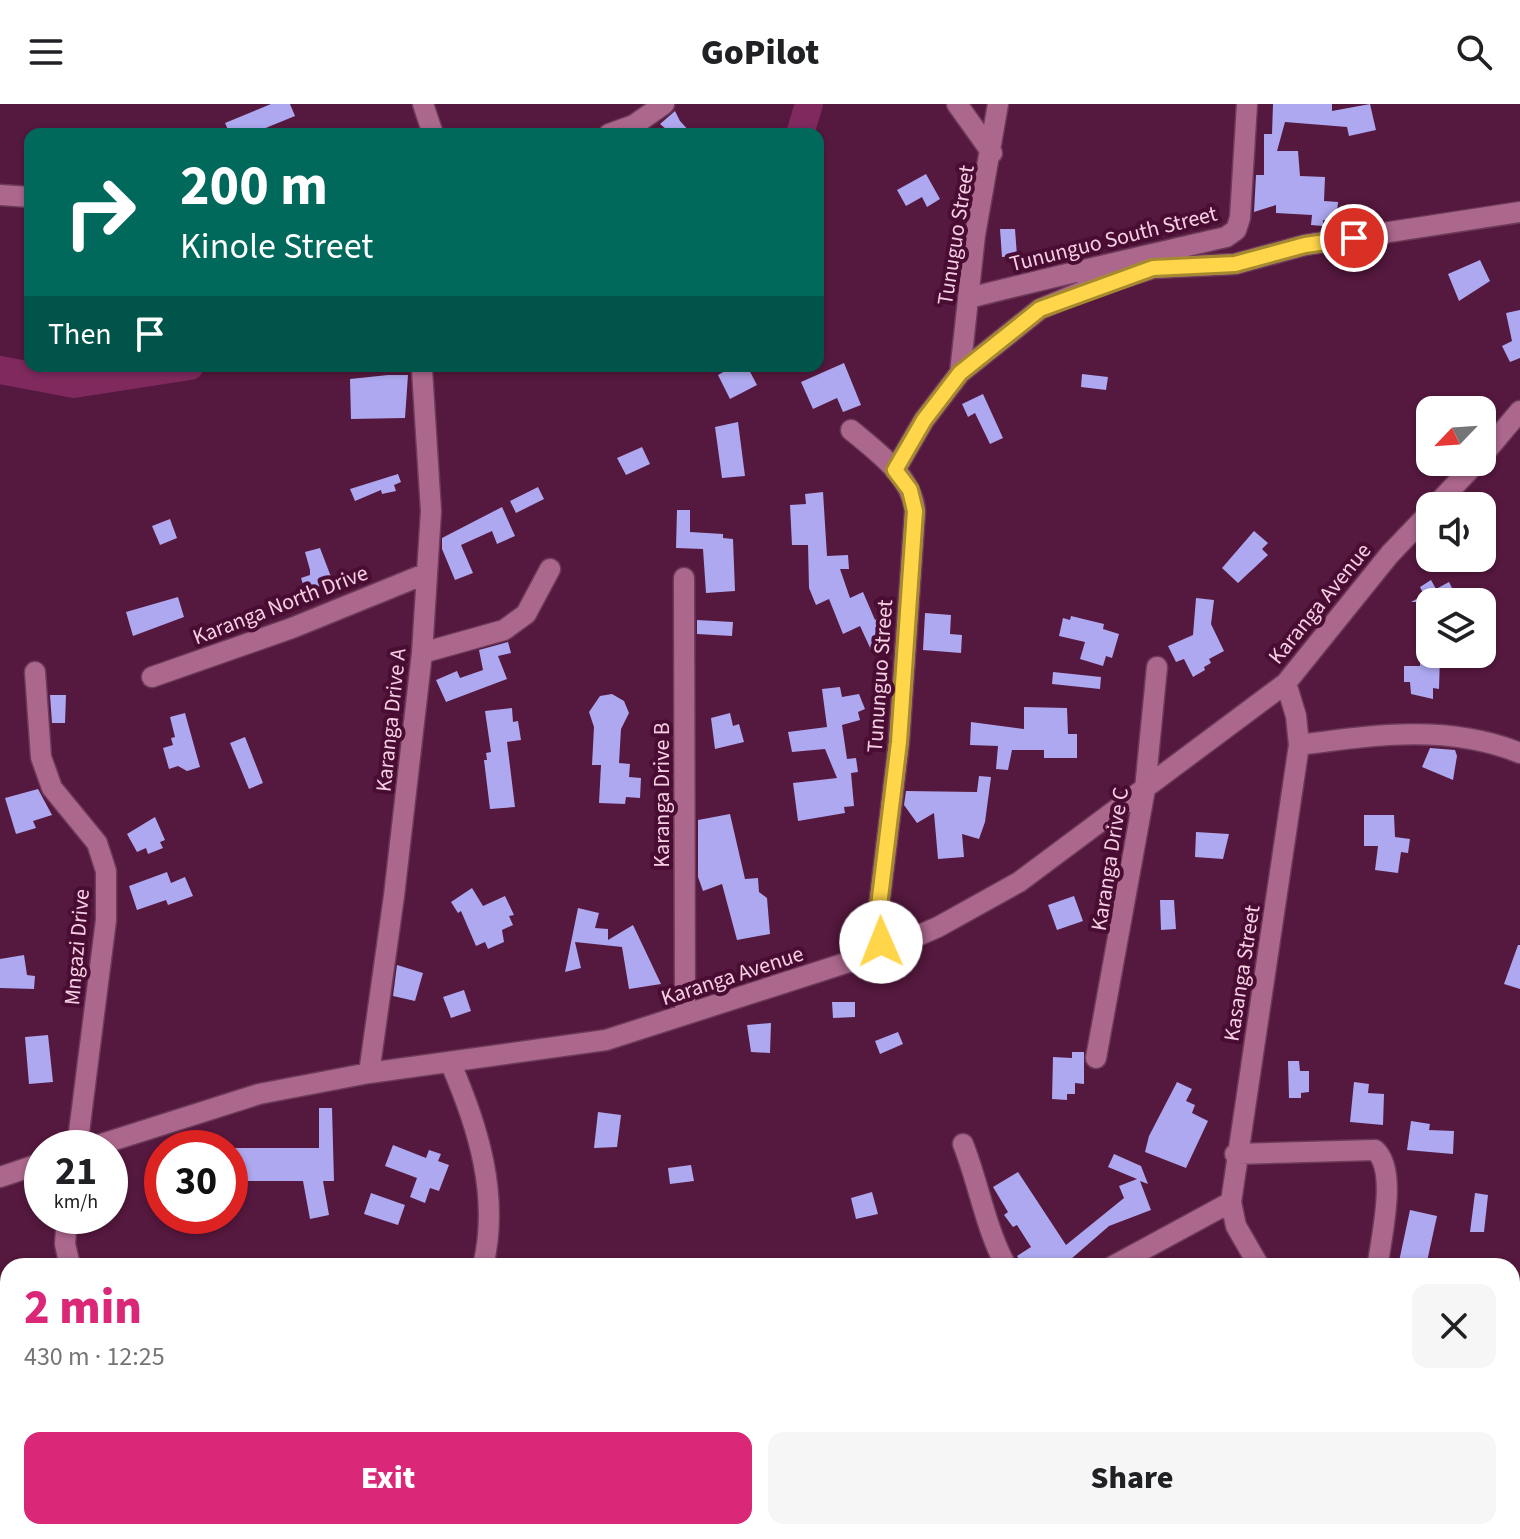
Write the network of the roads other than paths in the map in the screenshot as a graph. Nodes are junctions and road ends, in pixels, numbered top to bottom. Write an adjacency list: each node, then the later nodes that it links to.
1 (423, 104): 6 (street)
2 (664, 104): 7 (street)
3 (957, 104): 8 (street)
4 (998, 104): 8 (street, Tunuguo Street)
5 (1247, 104): 12 (street, Tununguo South Street)
6 (431, 128)
7 (626, 128)
8 (992, 153): 12 (street, Tunuguo Street)
9 (0, 195): 10 (street)
10 (24, 197)
11 (1520, 212): 14 (street)
12 (969, 298): 14 (street, Tunuguo Street)
13 (422, 372): 23 (street, Karanga Drive A)
14 (960, 373): 18 (street)
15 (1520, 411): 17 (street)
16 (851, 430): 18 (street, Tununguo Street)
17 (1496, 439)
18 (895, 470): 33 (street, Tununguo Street)
19 (1464, 476): 20 (street)
20 (1448, 492)
21 (1416, 527): 29 (street, Karanga Avenue)
22 (550, 569): 25 (street)
23 (425, 574): 25 (street, Karanga Drive A); 28 (street, Karanga North Drive)
24 (684, 578): 34 (street, Karanga Drive B)
25 (422, 653): 37 (street, Karanga Drive A)
26 (1157, 667): 32 (street, Karanga Drive C)
27 (35, 672): 38 (street, Mngazi Drive)
28 (152, 677)
29 (1286, 683): 30 (street, Kasanga Street); 32 (street, Karanga Avenue)
30 (1299, 745): 31 (street); 41 (street, Kasanga Street)
31 (1520, 753)
32 (1145, 789): 33 (street, Karanga Avenue); 35 (street, Karanga Drive C)
33 (883, 951): 34 (street, Karanga Avenue)
34 (685, 1013): 36 (street, Karanga Avenue)
35 (1096, 1058)
36 (450, 1062): 37 (street, Karanga Avenue); 47 (street)
37 (369, 1073): 39 (street, Karanga Avenue)
38 (79, 1130)
39 (128, 1136)
40 (963, 1144): 48 (street)
41 (1235, 1154): 44 (street, Kasanga Street); 51 (street)
42 (24, 1169): 43 (street)
43 (0, 1177)
44 (1231, 1202): 49 (street); 50 (street, Kasanga Street)
45 (66, 1234): 46 (street)
46 (68, 1258)
47 (483, 1258)
48 (1002, 1258)
49 (1128, 1258)
50 (1254, 1258)
51 (1379, 1258)

